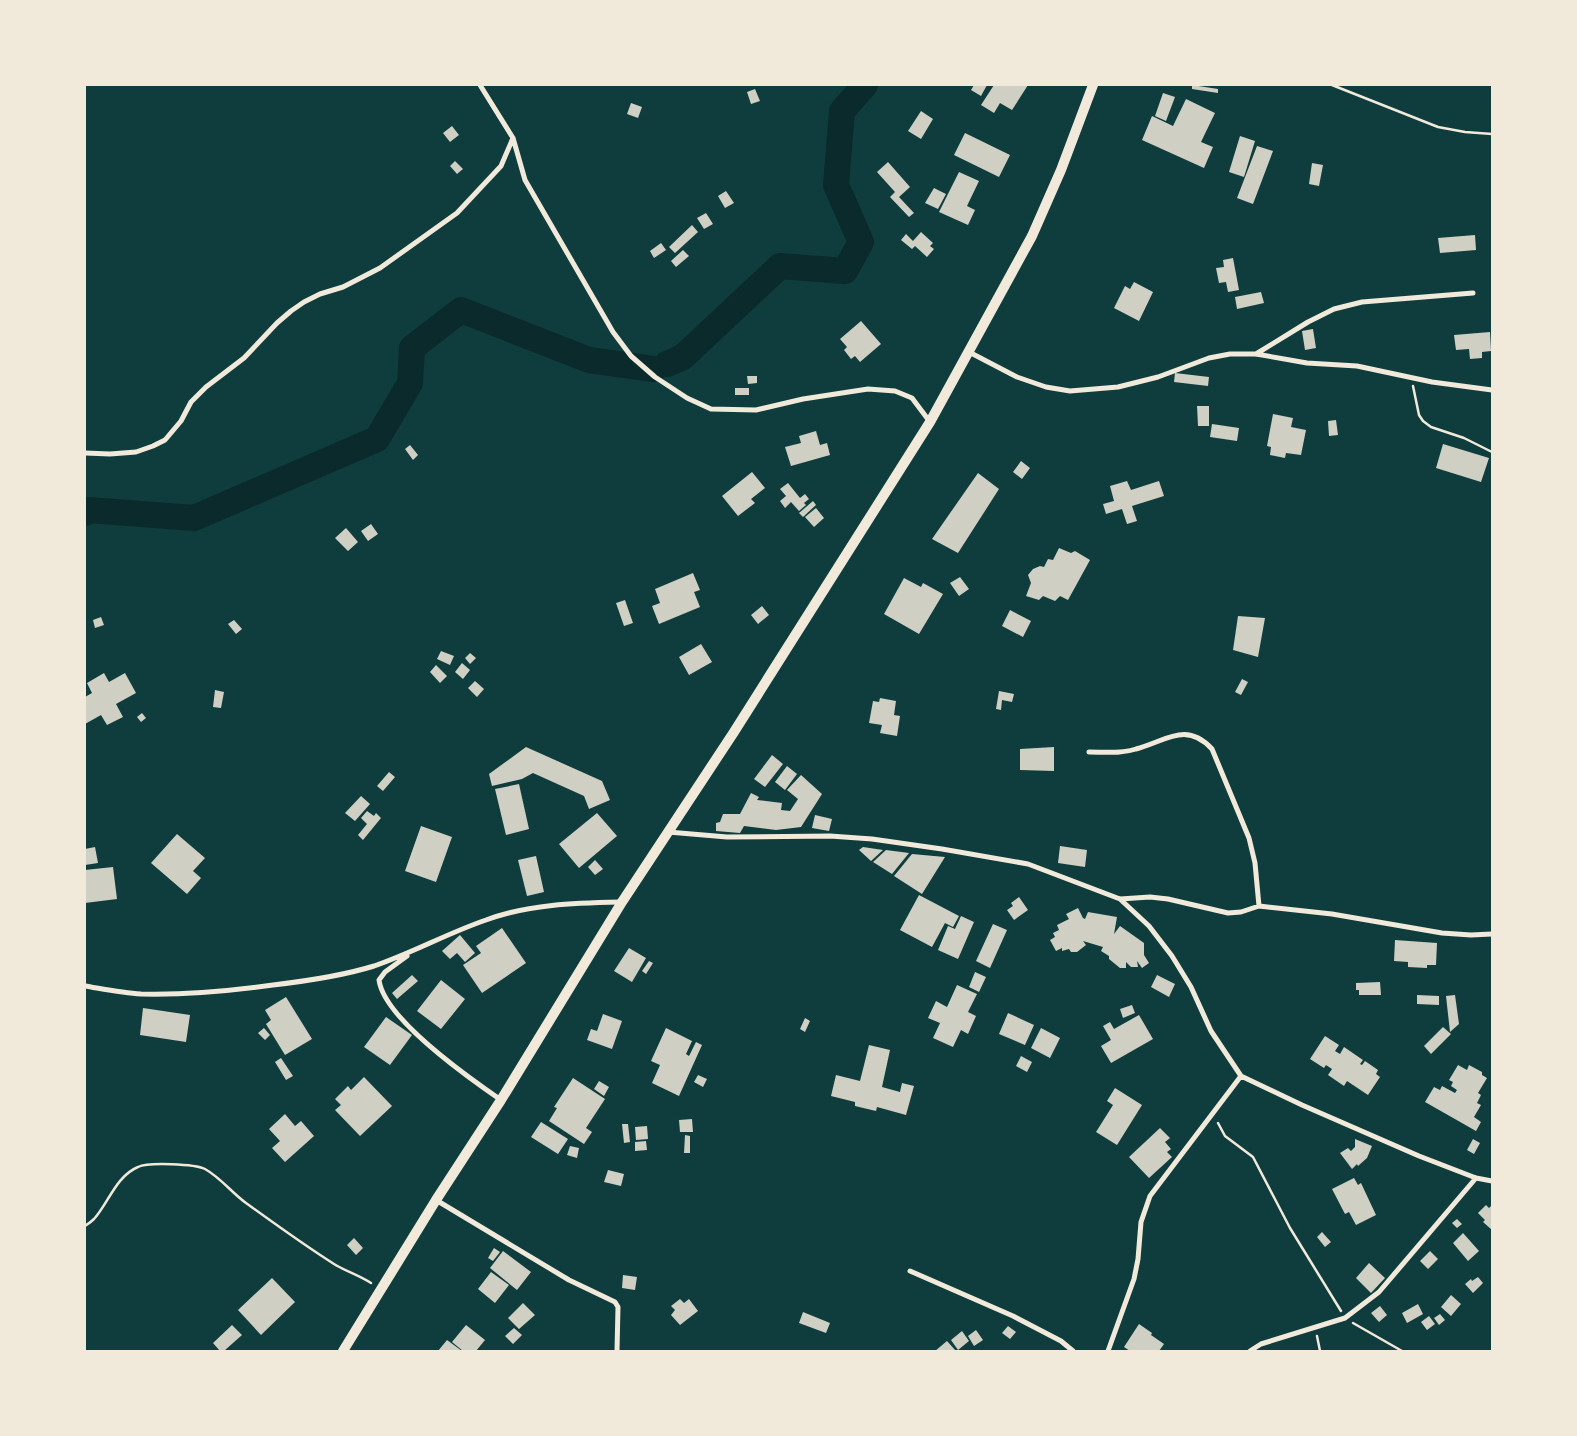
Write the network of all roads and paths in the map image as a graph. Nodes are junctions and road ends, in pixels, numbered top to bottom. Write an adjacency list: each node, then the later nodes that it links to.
1 (480, 85): 5 (street)
2 (1093, 85): 7 (main road)
3 (1332, 85): 4 (path)
4 (1492, 134)
5 (513, 138): 11 (street); 13 (street)
6 (1473, 293): 8 (street)
7 (969, 352): 8 (street); 11 (main road)
8 (1256, 354): 9 (street)
9 (1411, 378): 10 (street); 12 (path)
10 (1492, 390)
11 (930, 422): 15 (main road)
12 (1492, 452)
13 (85, 453)
14 (1089, 752): 18 (street)
15 (668, 832): 16 (street); 17 (main road)
16 (1120, 899): 18 (street); 22 (street)
17 (622, 902): 20 (street); 23 (main road)
18 (1259, 906): 19 (street)
19 (1492, 934)
20 (416, 950): 21 (street); 23 (street)
21 (85, 986)
22 (1241, 1076): 24 (street); 25 (street)
23 (501, 1100): 27 (main road)
24 (1212, 1113): 31 (path); 36 (street)
25 (1476, 1178): 26 (street); 31 (street)
26 (1492, 1181)
27 (436, 1200): 30 (main road); 34 (street)
28 (85, 1226): 30 (path)
29 (910, 1271): 35 (street)
30 (380, 1289): 33 (main road)
31 (1345, 1318): 32 (street); 39 (path)
32 (1316, 1327): 37 (street); 38 (path)
33 (343, 1351)
34 (617, 1351)
35 (1073, 1351)
36 (1108, 1351)
37 (1250, 1351)
38 (1320, 1351)
39 (1402, 1351)

